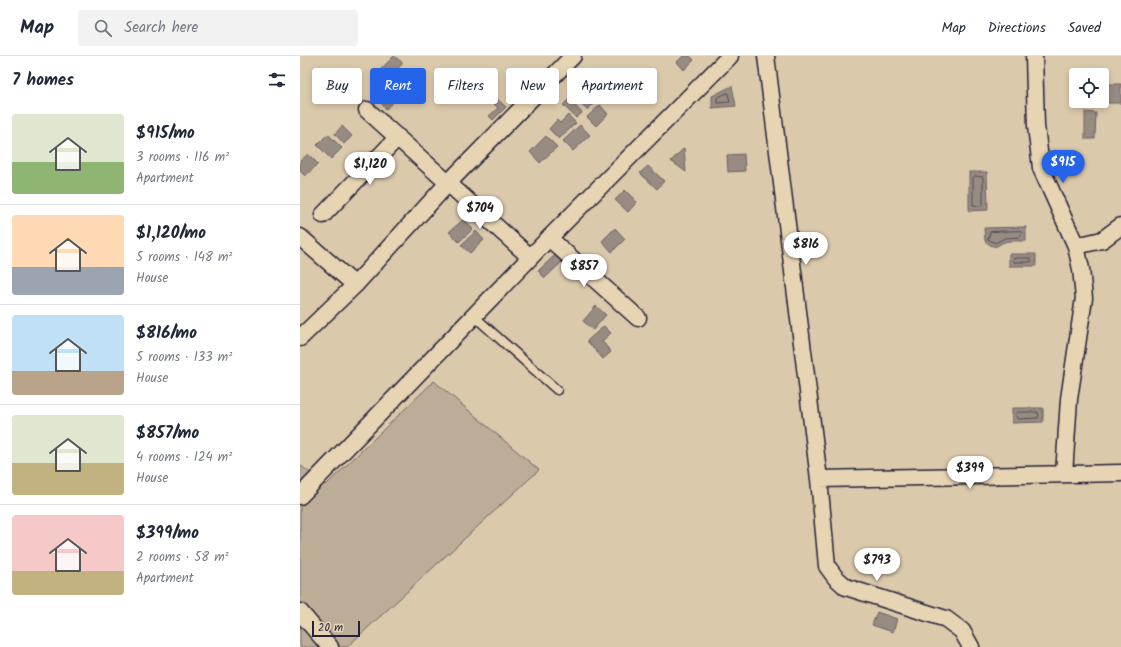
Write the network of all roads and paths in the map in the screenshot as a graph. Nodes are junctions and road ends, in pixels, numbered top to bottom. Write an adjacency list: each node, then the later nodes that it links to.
1 (573, 56): 7 (street)
2 (730, 56): 11 (street)
3 (766, 56): 21 (street)
4 (1034, 56): 12 (street)
5 (367, 110): 6 (street)
6 (398, 137): 7 (street); 8 (street)
7 (449, 182): 13 (street); 14 (street)
8 (323, 215)
9 (1121, 226): 12 (street)
10 (300, 237): 14 (street)
11 (549, 238): 13 (street); 16 (street)
12 (1076, 246): 20 (street)
13 (530, 257): 15 (street)
14 (355, 285): 17 (street)
15 (474, 316): 18 (lane); 22 (street)
16 (638, 318)
17 (300, 338)
18 (557, 390)
19 (1121, 473): 20 (street)
20 (1064, 474): 21 (street)
21 (819, 479): 25 (street)
22 (300, 496)
23 (300, 612): 24 (street)
24 (330, 647)
25 (971, 647)

